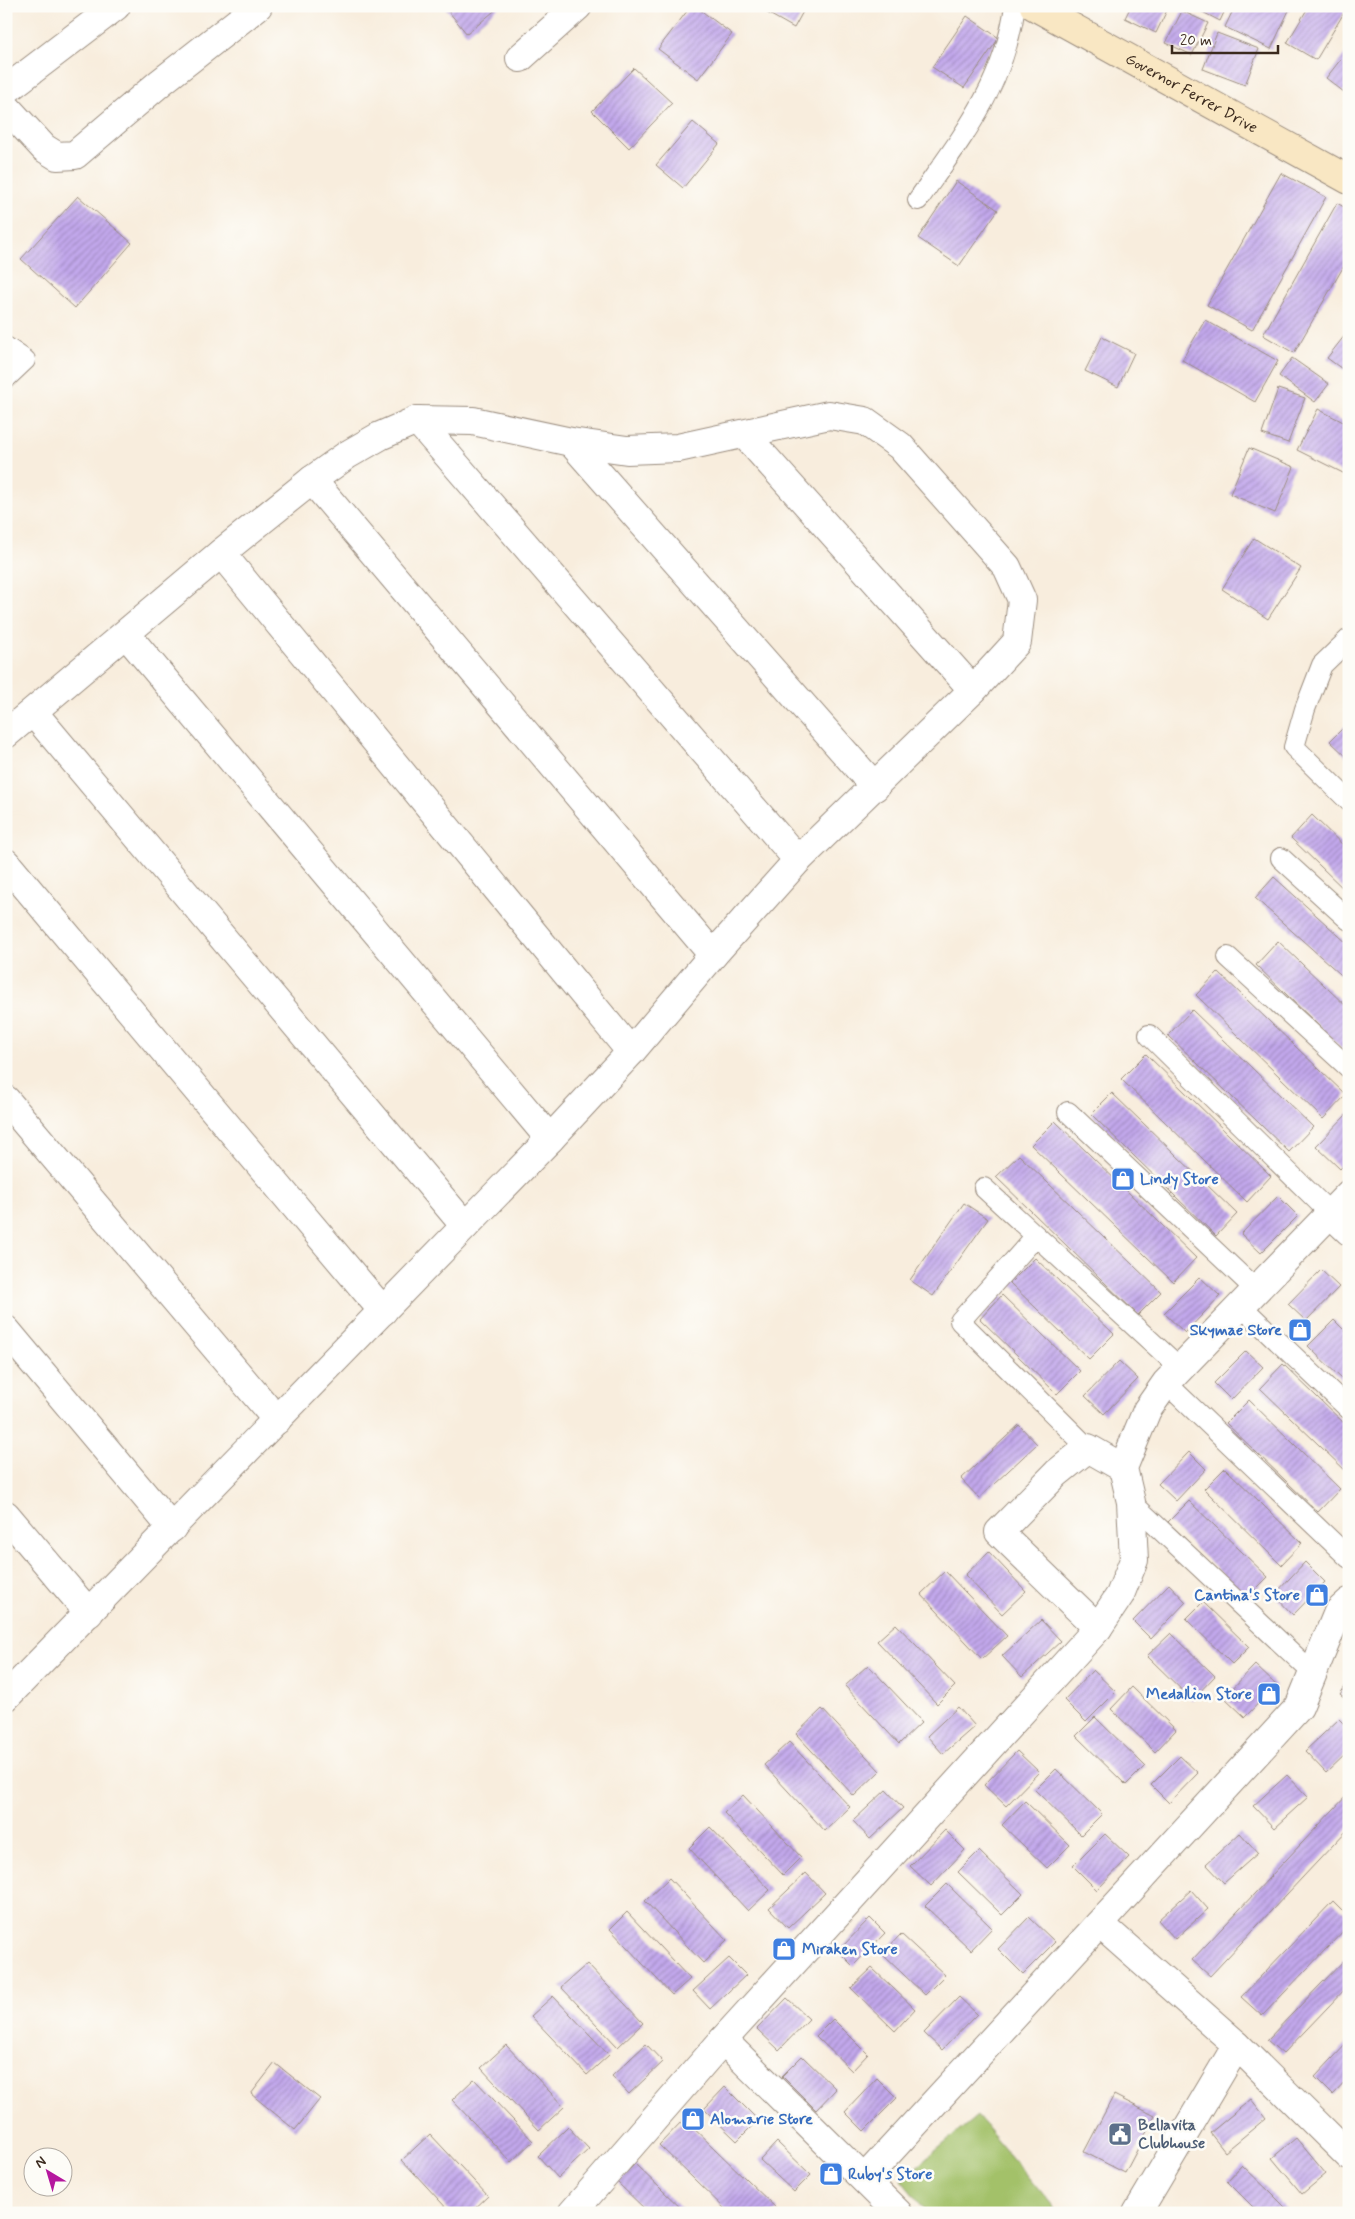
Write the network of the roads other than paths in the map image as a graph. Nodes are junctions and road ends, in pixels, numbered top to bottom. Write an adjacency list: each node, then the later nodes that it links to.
1 (116, 6): 7 (street)
2 (258, 6): 8 (street)
3 (578, 6): 6 (street)
4 (1015, 6): 10 (lane)
5 (1034, 6): 9 (main road, Governor Ferrer Drive)
6 (520, 58)
7 (6, 90)
8 (6, 107)
9 (1349, 180)
10 (918, 200)
11 (6, 347): 12 (lane)
12 (6, 378)
13 (417, 420): 15 (street); 16 (street); 26 (street)
14 (745, 435): 15 (street); 20 (street); 20 (street)
15 (571, 442): 23 (street)
16 (312, 480): 17 (street); 29 (street)
17 (221, 553): 18 (street); 32 (street)
18 (126, 634): 21 (street); 36 (street)
19 (1349, 640): 24 (lane)
20 (973, 690): 23 (street)
21 (32, 712): 22 (street); 39 (street)
22 (6, 734)
23 (875, 787): 26 (street)
24 (1349, 801)
25 (1281, 858): 28 (lane)
26 (798, 860): 29 (street)
27 (6, 863): 42 (street)
28 (1349, 920)
29 (712, 955): 32 (street)
30 (1228, 957): 33 (lane)
31 (1149, 1035): 38 (lane)
32 (630, 1052): 36 (street)
33 (1349, 1068)
34 (6, 1100): 46 (street)
35 (1068, 1112): 41 (lane)
36 (550, 1139): 39 (street)
37 (984, 1188): 40 (lane)
38 (1343, 1213): 41 (street)
39 (465, 1226): 42 (street)
40 (1036, 1236): 44 (lane); 47 (lane)
41 (1248, 1297): 44 (street); 45 (lane)
42 (383, 1311): 46 (street)
43 (6, 1330): 51 (street)
44 (1173, 1376): 48 (street); 52 (lane)
45 (1349, 1409)
46 (277, 1420): 51 (street)
47 (1088, 1448): 48 (street); 55 (street)
48 (1123, 1468): 49 (street)
49 (1131, 1502): 55 (street); 56 (lane)
50 (6, 1515): 54 (street)
51 (172, 1528): 54 (street)
52 (1349, 1558)
53 (1349, 1602): 56 (street)
54 (88, 1613): 57 (street)
55 (1098, 1628): 59 (street)
56 (1313, 1673): 58 (street)
57 (7, 1695)
58 (1100, 1924): 60 (street); 62 (street)
59 (723, 2040): 62 (street); 63 (street)
60 (1237, 2045): 61 (street); 65 (street)
61 (1349, 2156)
62 (865, 2178): 64 (street)
63 (572, 2213)
64 (898, 2213)
65 (1137, 2213)

